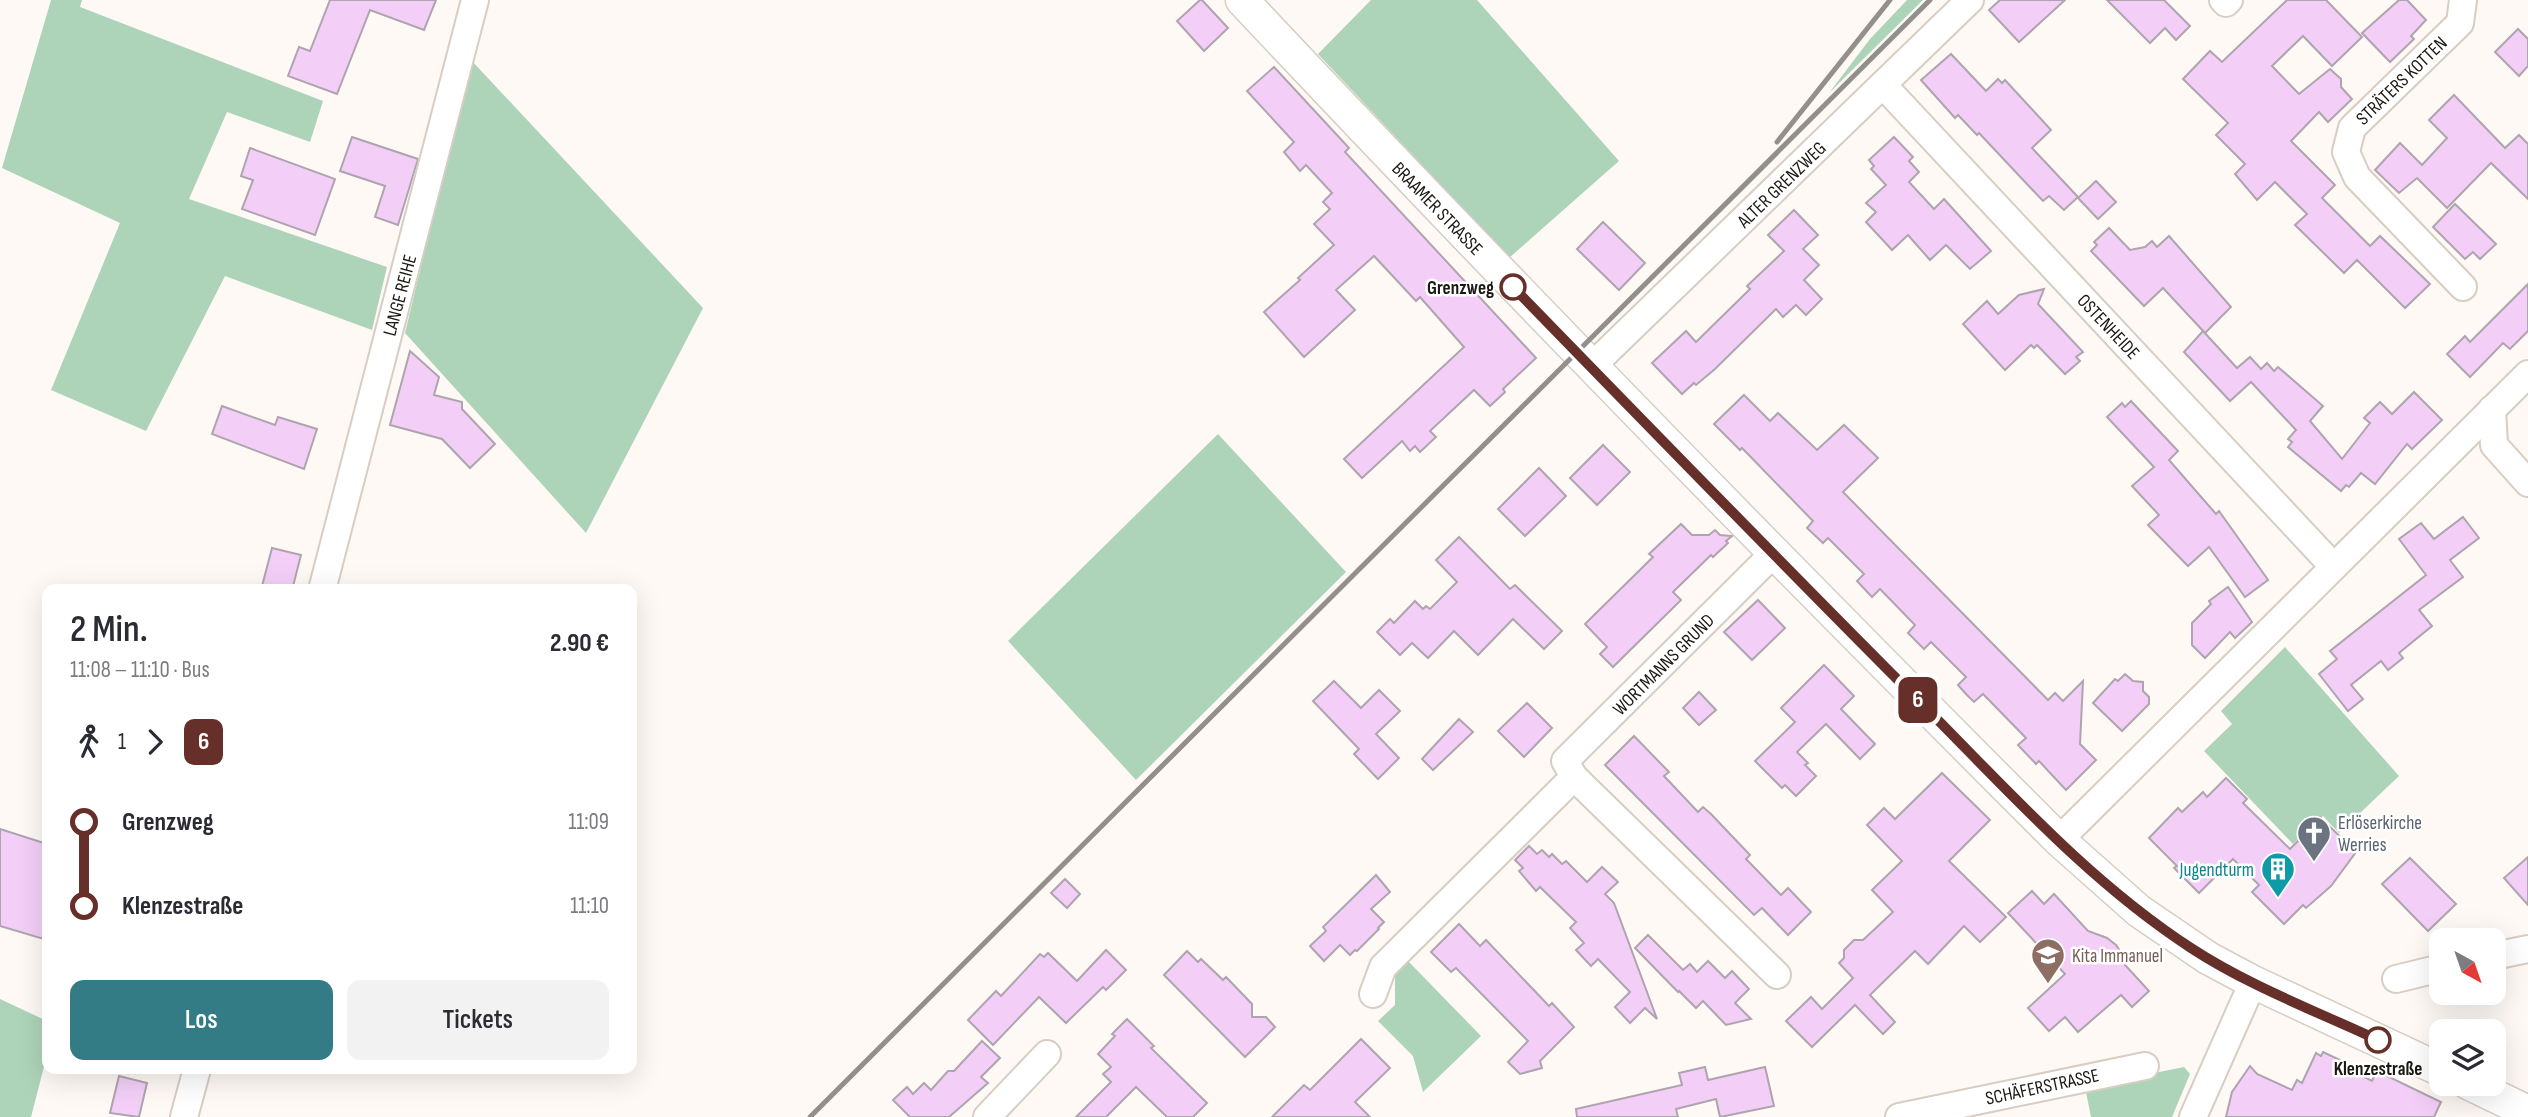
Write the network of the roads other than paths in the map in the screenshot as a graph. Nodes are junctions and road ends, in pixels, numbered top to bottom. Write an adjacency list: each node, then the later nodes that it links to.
1 (475, 0): 15 (street, LANGE REIHE)
2 (1242, 0): 9 (street, BRAAMER STRASSE)
3 (1970, 0): 7 (street, ALTER GRENZWEG)
4 (2223, 0): 5 (street)
5 (2229, 0)
6 (2463, 0): 8 (street, STRÄTERS KOTTEN)
7 (1884, 85): 9 (street, ALTER GRENZWEG); 14 (street, OSTENHEIDE)
8 (2463, 287)
9 (1591, 368): 13 (street, BRAAMER STRASSE)
10 (2528, 373): 11 (street)
11 (2492, 410): 12 (street); 14 (street)
12 (2528, 483)
13 (1773, 554): 16 (street, WORTMANNS GRUND); 17 (street, BRAAMER STRASSE)
14 (2333, 566): 17 (street)
15 (324, 584)
16 (1574, 777): 21 (street); 24 (street)
17 (2059, 840): 23 (street, BRAAMER STRASSE)
18 (2528, 949): 19 (street)
19 (2506, 954)
20 (2429, 971): 22 (street)
21 (1777, 975)
22 (2396, 979)
23 (2253, 982): 26 (street, BRAAMER STRASSE); 34 (street)
24 (1373, 994)
25 (1046, 1054): 32 (street)
26 (2429, 1064)
27 (2145, 1066): 33 (street, SCHÄFERSTRASSE)
28 (196, 1074): 31 (street)
29 (2495, 1096): 30 (street)
30 (2528, 1112)
31 (184, 1117)
32 (987, 1117)
33 (1899, 1117)
34 (2193, 1117)

